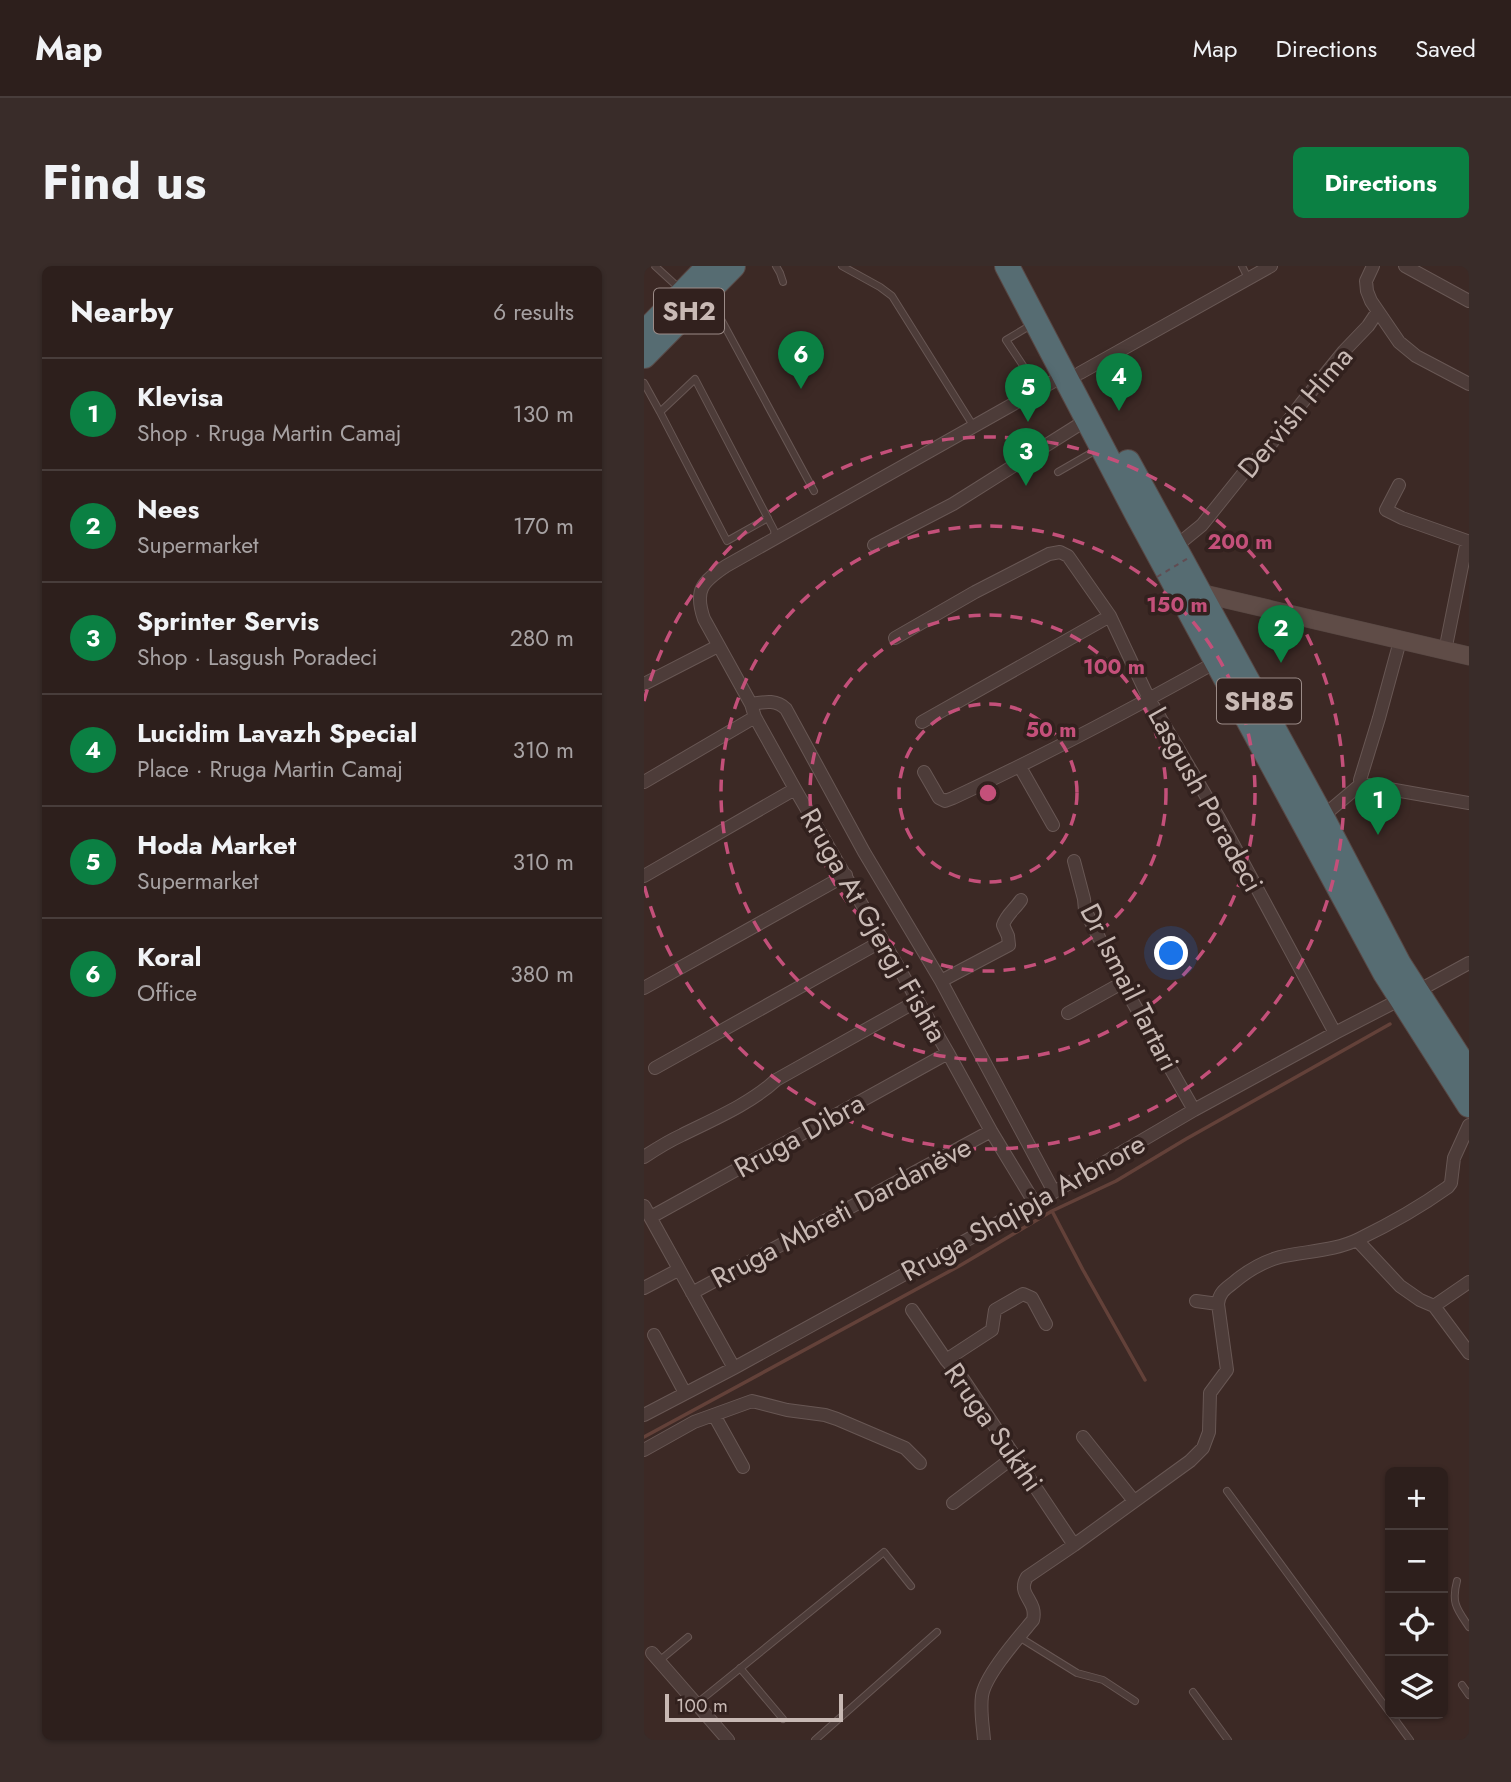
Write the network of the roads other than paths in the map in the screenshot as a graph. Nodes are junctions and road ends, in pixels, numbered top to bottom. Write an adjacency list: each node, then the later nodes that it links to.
1 (655, 266): 10 (lane)
2 (733, 266): 10 (highway, SH2)
3 (776, 266): 11 (lane)
4 (842, 266): 23 (lane)
5 (1271, 266): 9 (street, Rruga At Gjergj Fishta)
6 (1373, 266): 13 (street)
7 (1405, 266): 12 (street)
8 (1013, 270): 14 (highway, SH85); 17 (highway, SH85)
9 (1245, 272): 17 (street, Rruga At Gjergj Fishta)
10 (698, 279): 15 (highway, SH2); 16 (highway, SH2); 27 (lane)
11 (783, 282)
12 (1469, 301)
13 (1378, 311): 19 (street); 31 (street, Dervish Hima)
14 (1036, 322): 17 (highway, SH85); 20 (lane)
15 (644, 334)
16 (644, 356)
17 (1072, 374): 20 (street, Rruga At Gjergj Fishta); 22 (highway, SH85); 31 (highway, SH85)
18 (644, 383): 21 (lane)
19 (1469, 384)
20 (1037, 390): 23 (street, Rruga At Gjergj Fishta)
21 (660, 412): 28 (lane); 28 (lane)
22 (1088, 419): 24 (highway, SH85); 30 (street)
23 (974, 427): 29 (street, Rruga At Gjergj Fishta)
24 (1102, 446): 25 (lane); 39 (highway, SH85)
25 (1058, 472)
26 (1399, 485): 37 (street)
27 (814, 491)
28 (768, 518): 29 (lane)
29 (775, 538): 36 (street, Rruga At Gjergj Fishta)
30 (874, 545)
31 (1183, 552): 32 (highway, SH85)
32 (1200, 593): 35 (street); 51 (highway, SH85)
33 (1110, 615): 34 (street, Lasgush Poradeci); 41 (street, Lasgush Poradeci); 44 (street)
34 (895, 639)
35 (1400, 641): 37 (street); 48 (street)
36 (718, 646): 40 (street); 42 (street, Rruga At Gjergj Fishta)
37 (1445, 650): 38 (street)
38 (1469, 656)
39 (1216, 662): 41 (street); 62 (highway, SH85)
40 (644, 684)
41 (1149, 699): 45 (street); 65 (street, Lasgush Poradeci)
42 (751, 704): 43 (street, Rruga At Gjergj Fishta); 59 (street)
43 (755, 717): 47 (street); 49 (street, Rruga At Gjergj Fishta)
44 (922, 722)
45 (1020, 767): 46 (street); 52 (street)
46 (924, 772)
47 (644, 782)
48 (1361, 784): 50 (street); 51 (street)
49 (795, 789): 54 (street); 55 (street, Rruga At Gjergj Fishta)
50 (1469, 803)
51 (1322, 817): 62 (highway, SH85)
52 (1053, 825)
53 (1074, 861): 60 (street, Dr Ismail Tartari)
54 (644, 876)
55 (846, 876): 57 (street, Rruga At Gjergj Fishta); 61 (street)
56 (1021, 900): 59 (street)
57 (882, 941): 63 (street, Rruga At Gjergj Fishta); 67 (street)
58 (1469, 964): 62 (street, Rruga Shqipja Arbnore)
59 (941, 981): 74 (street)
60 (1122, 984): 64 (street); 70 (street, Dr Ismail Tartari)
61 (644, 988)
62 (1408, 995): 65 (street, Rruga Shqipja Arbnore); 68 (highway, SH85); 69 (highway, SH85)
63 (917, 1001): 66 (street, Rruga At Gjergj Fishta); 73 (street)
64 (1068, 1013)
65 (1335, 1033): 70 (street, Rruga Shqipja Arbnore)
66 (948, 1053): 72 (street, Rruga At Gjergj Fishta); 76 (street, Rruga Dibra)
67 (655, 1068)
68 (1469, 1073)
69 (1469, 1105)
70 (1194, 1110): 74 (street, Rruga Shqipja Arbnore)
71 (1469, 1125): 77 (street)
72 (990, 1131): 75 (street, Rruga At Gjergj Fishta); 81 (street, Rruga Mbreti Dardanëve)
73 (644, 1157)
74 (1054, 1192): 75 (street, Rruga Shqipja Arbnore)
75 (1034, 1202): 90 (street, Rruga Shqipja Arbnore)
76 (647, 1211): 78 (street)
77 (1357, 1240): 83 (street); 84 (street)
78 (678, 1270): 80 (street); 81 (street)
79 (1469, 1282): 84 (street)
80 (644, 1288)
81 (692, 1293): 90 (street)
82 (1196, 1301): 83 (street)
83 (1218, 1304): 100 (street)
84 (1434, 1306): 88 (street)
85 (912, 1310): 89 (street, Rruga Sukthi)
86 (1046, 1324): 89 (street)
87 (654, 1335): 91 (street)
88 (1469, 1353)
89 (946, 1360): 96 (street, Rruga Sukthi)
90 (734, 1368): 91 (street, Rruga Shqipja Arbnore)
91 (685, 1393): 92 (street, Rruga Shqipja Arbnore)
92 (644, 1415)
93 (714, 1415): 95 (street); 97 (street); 98 (street)
94 (1083, 1437): 100 (street)
95 (644, 1450)
96 (1015, 1456): 101 (street); 102 (street, Rruga Sukthi)
97 (920, 1463)
98 (744, 1467)
99 (1227, 1491): 116 (lane)
100 (1134, 1501): 102 (street)
101 (953, 1503)
102 (1074, 1545): 108 (street)
103 (1457, 1581): 105 (lane)
104 (911, 1586): 110 (lane)
105 (1469, 1627)
106 (937, 1632): 120 (lane)
107 (688, 1637): 109 (lane)
108 (1019, 1637): 114 (lane); 121 (street)
109 (656, 1657): 115 (street)
110 (740, 1668): 115 (lane); 117 (lane)
111 (1462, 1685): 113 (lane)
112 (1193, 1692): 122 (lane)
113 (1469, 1695)
114 (1135, 1701)
115 (696, 1704): 119 (street)
116 (1385, 1705)
117 (783, 1719)
118 (1395, 1719): 123 (lane)
119 (728, 1740)
120 (815, 1740)
121 (984, 1740)
122 (1228, 1740)
123 (1410, 1740)

